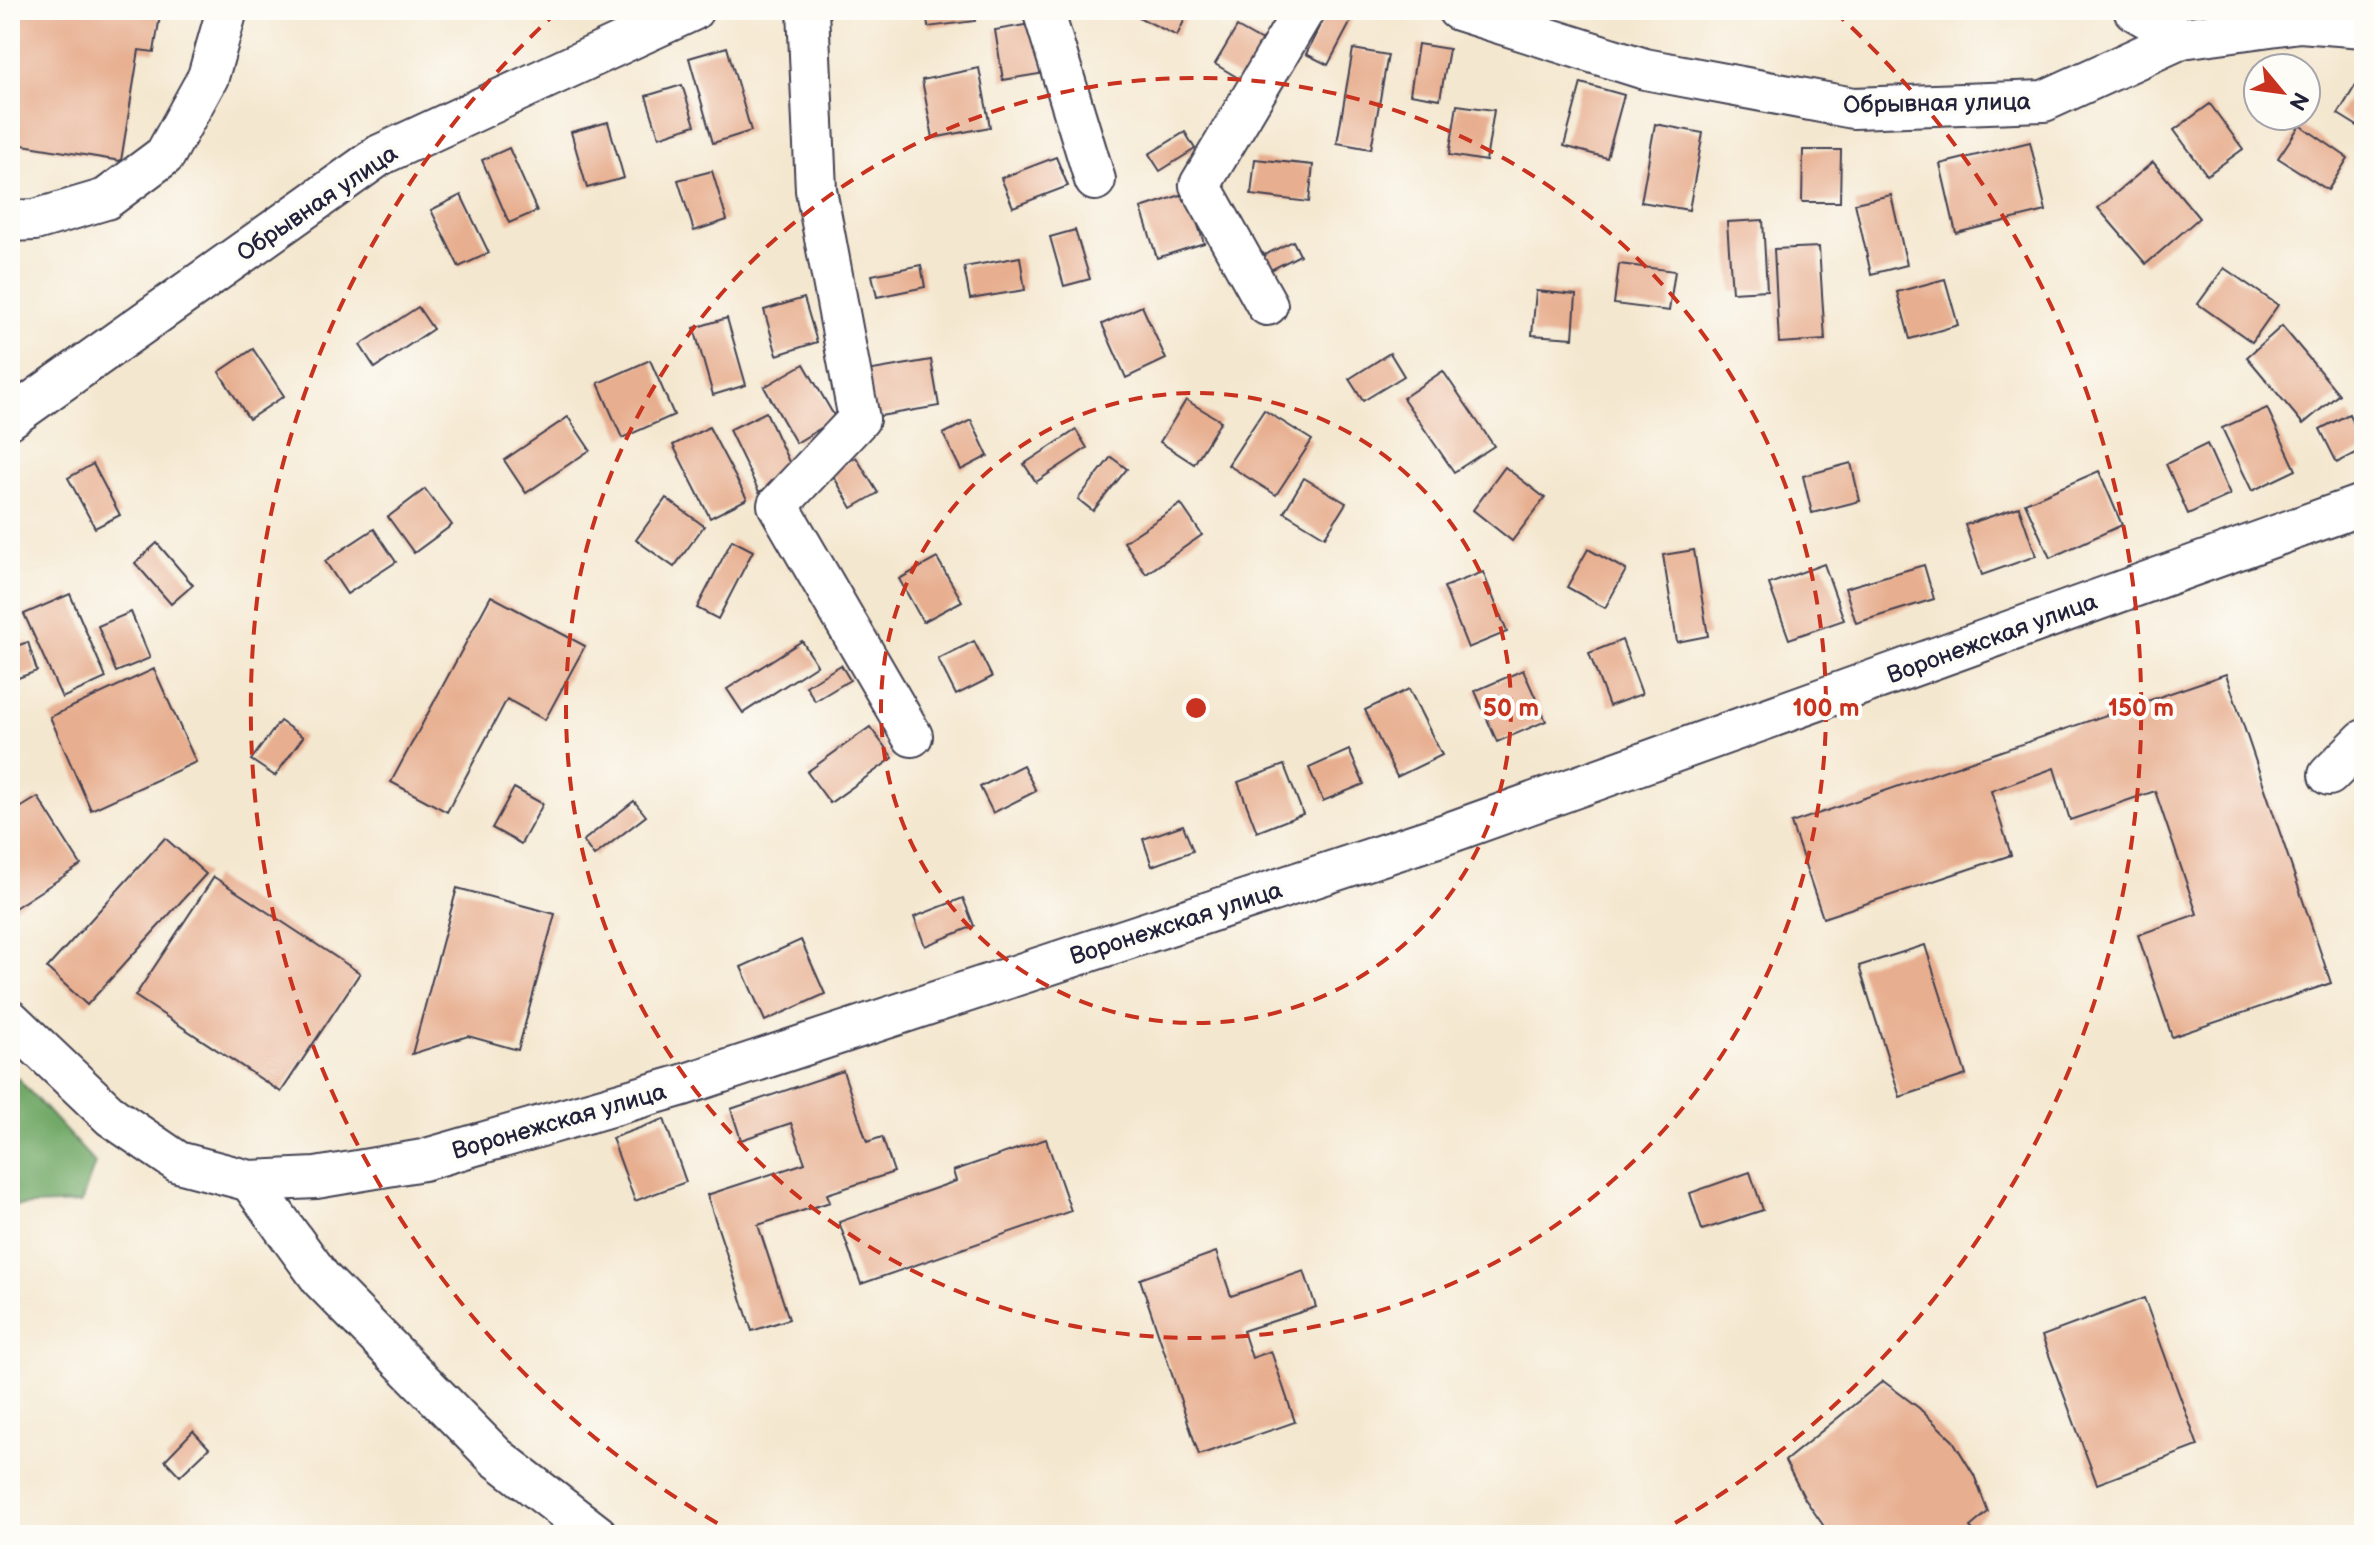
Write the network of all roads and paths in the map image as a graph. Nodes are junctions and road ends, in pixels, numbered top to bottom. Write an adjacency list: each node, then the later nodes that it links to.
1 (227, 10): 11 (street)
2 (693, 10): 13 (street, Обрывная улица)
3 (808, 10): 15 (street)
4 (1043, 10): 10 (street)
5 (1304, 10): 12 (street)
6 (1458, 10): 9 (street, Обрывная улица)
7 (2134, 10): 9 (street)
8 (2364, 27): 9 (street, Обрывная улица)
9 (2182, 38)
10 (1095, 180)
11 (10, 221)
12 (1267, 305)
13 (10, 418)
14 (2364, 504): 19 (street, Воронежская улица)
15 (912, 736)
16 (2364, 740): 17 (street)
17 (2329, 775)
18 (10, 1020): 19 (street, Воронежская улица)
19 (250, 1181): 20 (street)
20 (597, 1535)

